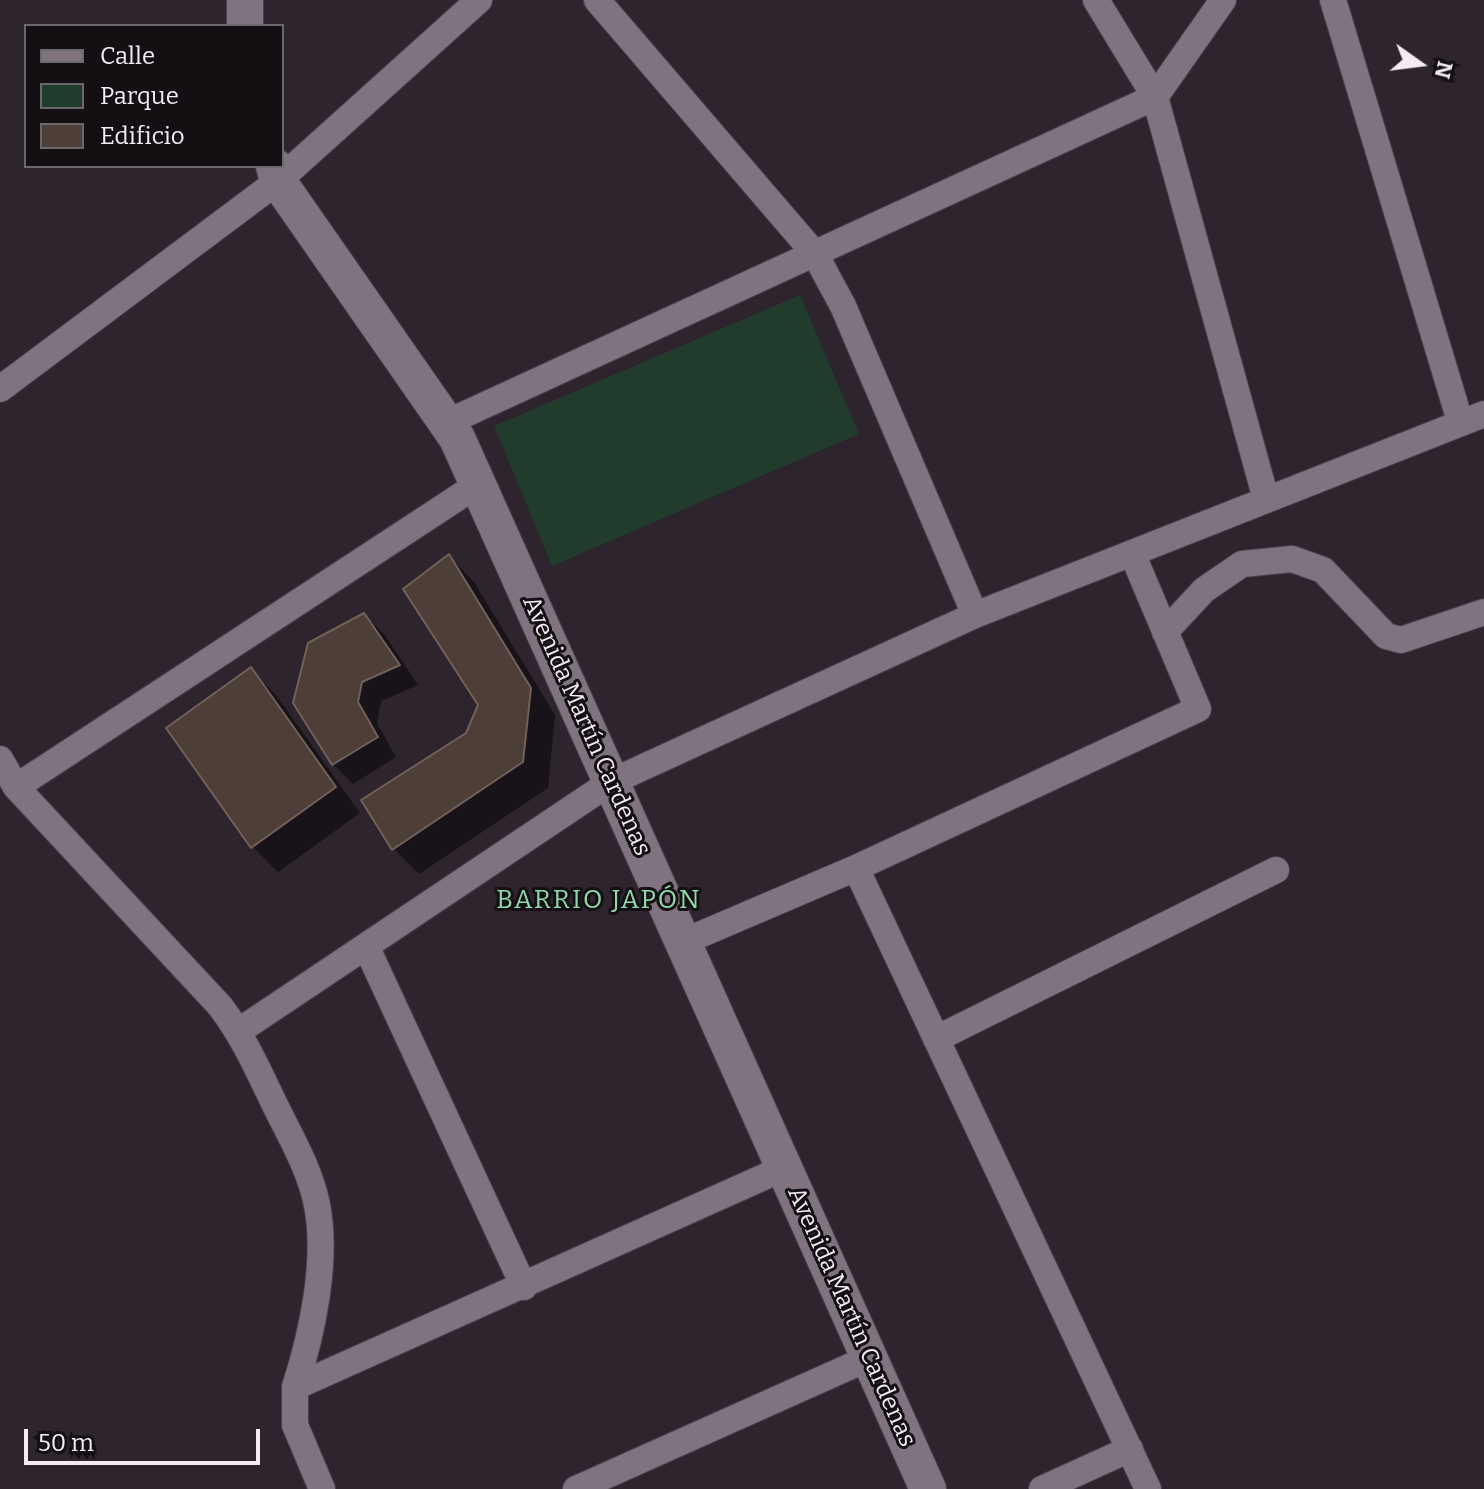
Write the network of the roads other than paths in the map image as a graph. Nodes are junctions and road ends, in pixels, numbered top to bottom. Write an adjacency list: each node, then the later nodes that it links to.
1 (245, 0): 7 (street)
2 (479, 0): 9 (street)
3 (597, 0): 11 (street)
4 (1096, 0): 8 (street)
5 (1223, 0): 8 (street)
6 (1333, 0): 13 (street)
7 (245, 24)
8 (1155, 97): 11 (street); 16 (street)
9 (284, 167)
10 (276, 174): 12 (street); 14 (street, Avenida Martín Cardenas)
11 (815, 254): 14 (street); 19 (street)
12 (0, 389)
13 (1472, 417): 16 (street)
14 (448, 422): 15 (street, Avenida Martín Cardenas)
15 (477, 485): 22 (street, Avenida Martín Cardenas); 23 (street)
16 (1266, 499): 17 (street)
17 (1132, 553): 19 (street); 20 (street)
18 (1484, 612): 20 (street)
19 (975, 615): 22 (street)
20 (1165, 632): 24 (street)
21 (0, 759): 23 (street)
22 (611, 782): 26 (street, Avenida Martín Cardenas); 27 (street)
23 (16, 787): 28 (street)
24 (856, 868): 26 (street); 29 (street)
25 (1276, 870): 29 (street)
26 (683, 942): 30 (street, Avenida Martín Cardenas)
27 (366, 946): 28 (street); 31 (street)
28 (239, 1031): 33 (street)
29 (936, 1039): 34 (street)
30 (784, 1168): 31 (street); 32 (street, Avenida Martín Cardenas)
31 (524, 1287): 33 (street)
32 (869, 1358): 36 (street); 37 (street, Avenida Martín Cardenas)
33 (295, 1387): 35 (street)
34 (1130, 1449): 38 (street); 39 (street)
35 (322, 1489)
36 (576, 1489)
37 (928, 1489)
38 (1042, 1489)
39 (1148, 1489)

